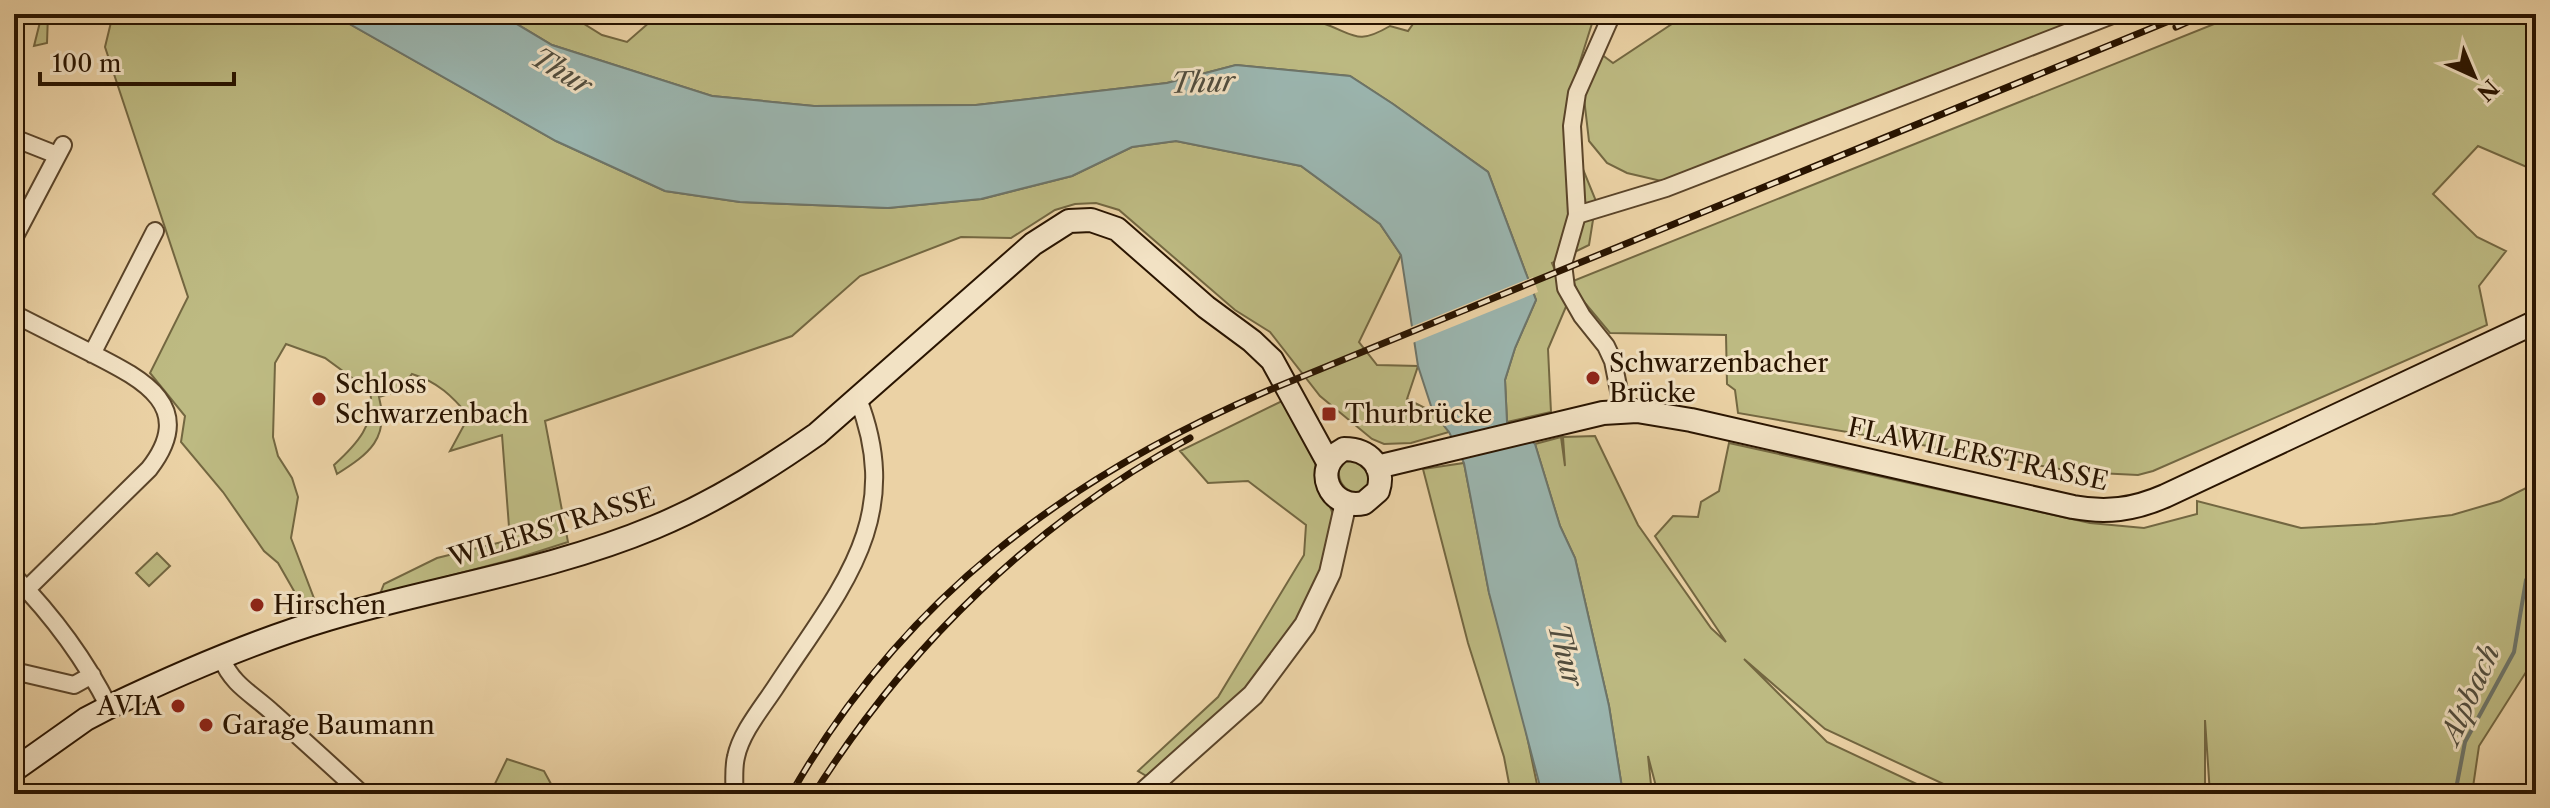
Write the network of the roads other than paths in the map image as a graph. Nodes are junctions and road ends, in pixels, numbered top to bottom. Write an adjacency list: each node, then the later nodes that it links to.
1 (1612, 14): 4 (street)
2 (2115, 14): 4 (street)
3 (14, 138): 6 (street)
4 (1577, 215): 11 (street)
5 (155, 231): 9 (street)
6 (14, 238)
7 (14, 314): 9 (street)
8 (2536, 322): 11 (main road, FLAWILERSTRASSE)
9 (92, 354): 16 (street)
10 (858, 399): 12 (main road, WILERSTRASSE); 17 (main road, WILERSTRASSE); 23 (street)
11 (1623, 411): 13 (main road, FLAWILERSTRASSE)
12 (1336, 455): 13 (main road, WILERSTRASSE); 14 (main road, WILERSTRASSE)
13 (1377, 467): 14 (main road)
14 (1346, 502): 24 (street)
15 (14, 576): 16 (street)
16 (27, 589): 19 (street)
17 (222, 659): 20 (main road, WILERSTRASSE); 22 (street)
18 (14, 671): 19 (street)
19 (92, 675): 20 (street)
20 (109, 707): 21 (main road, WILERSTRASSE)
21 (14, 770)
22 (362, 794)
23 (734, 794)
24 (1142, 794)

